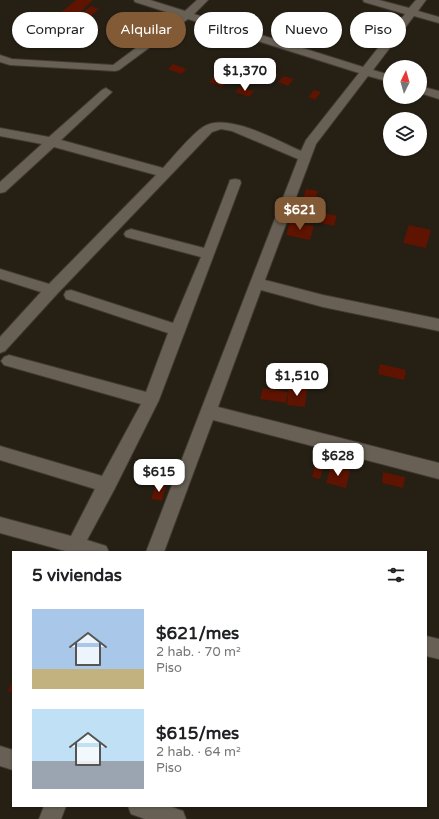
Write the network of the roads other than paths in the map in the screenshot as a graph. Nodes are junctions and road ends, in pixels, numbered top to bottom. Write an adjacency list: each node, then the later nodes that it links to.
1 (139, 0): 6 (street)
2 (203, 0): 6 (street)
3 (368, 0): 5 (street)
4 (421, 0): 5 (street)
5 (412, 12): 7 (street); 10 (street)
6 (187, 15): 8 (street); 10 (street)
7 (439, 20)
8 (5, 60): 9 (street)
9 (0, 70)
10 (366, 72): 11 (street); 17 (street)
11 (383, 77)
12 (427, 91): 14 (street)
13 (106, 92): 16 (street)
14 (439, 95)
15 (0, 132): 16 (street)
16 (52, 142): 18 (street); 20 (street)
17 (305, 157): 18 (street); 24 (street)
18 (165, 173): 25 (street)
19 (235, 182): 22 (street)
20 (0, 189)
21 (131, 234): 22 (street)
22 (209, 254): 28 (street)
23 (0, 274): 25 (street)
24 (258, 284): 27 (street); 32 (street)
25 (52, 290): 29 (street)
26 (71, 295): 28 (street)
27 (439, 325)
28 (177, 330): 31 (street)
29 (0, 347)
30 (9, 361): 31 (street)
31 (151, 400): 35 (street)
32 (209, 412): 34 (street); 39 (street)
33 (0, 452): 35 (street)
34 (439, 471)
35 (108, 485): 37 (street)
36 (0, 525): 37 (street)
37 (75, 545): 38 (street)
38 (96, 551)
39 (155, 551)
40 (427, 646): 41 (street)
41 (439, 649)
42 (0, 756): 43 (street)
43 (12, 760)
44 (55, 807): 46 (street)
45 (142, 807): 47 (street)
46 (50, 819)
47 (175, 819)

